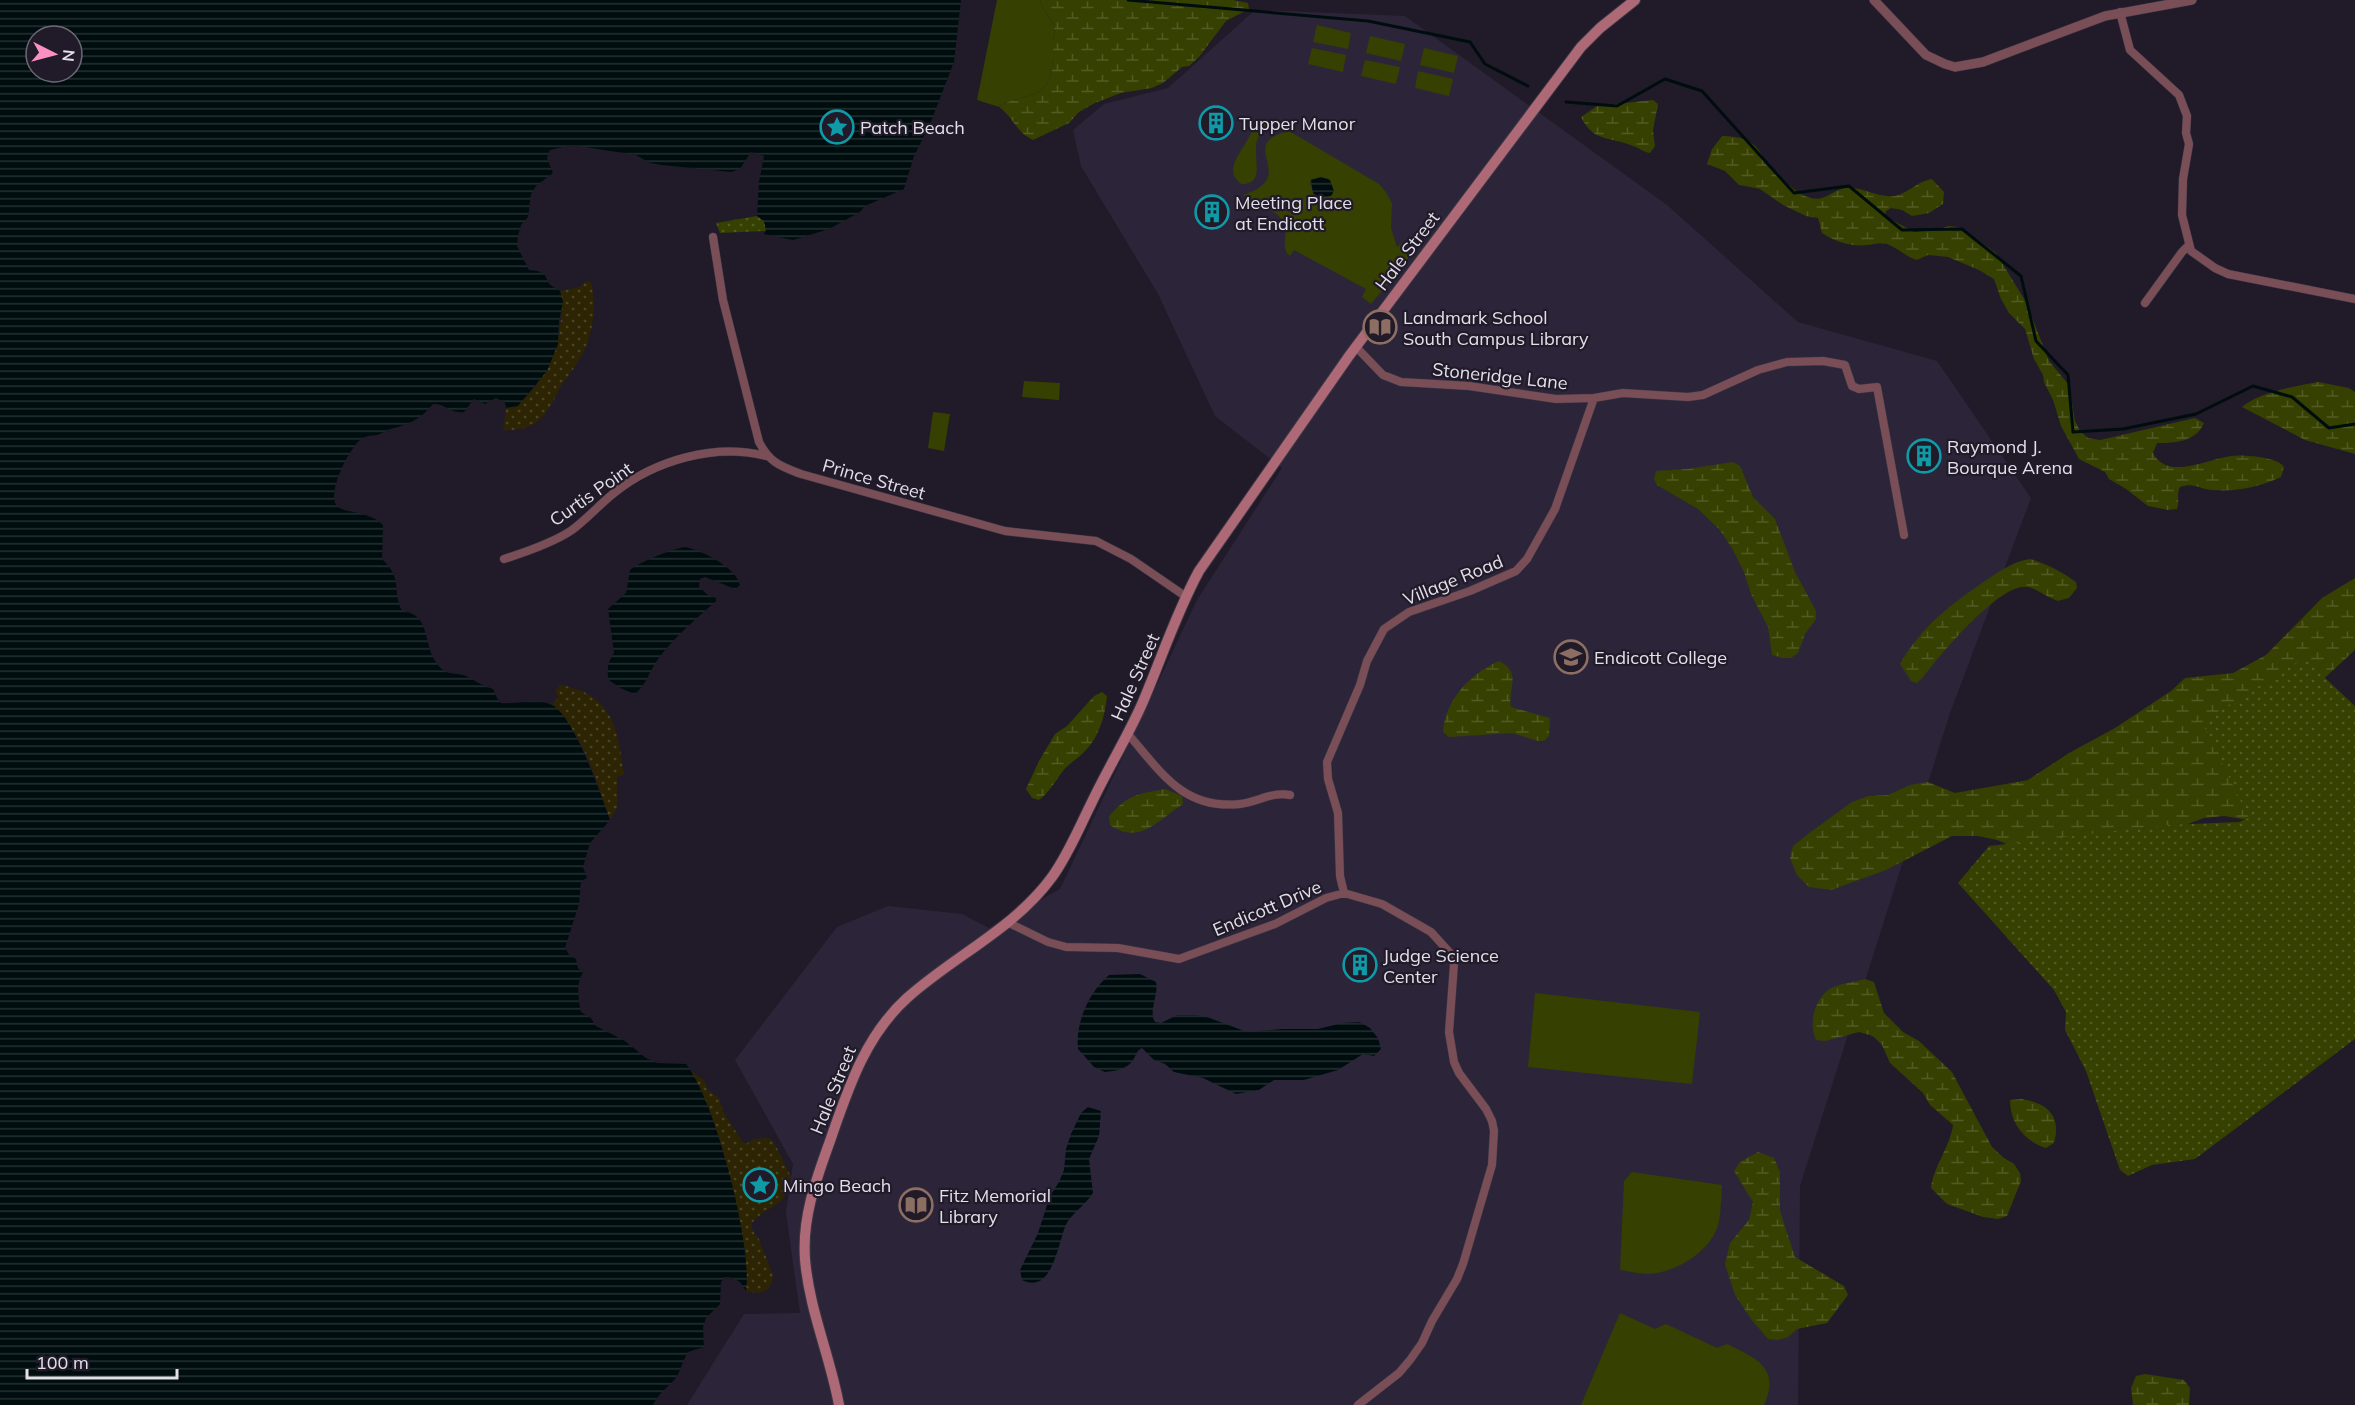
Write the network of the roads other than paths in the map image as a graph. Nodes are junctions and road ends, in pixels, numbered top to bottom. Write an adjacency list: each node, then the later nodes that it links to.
1 (1635, 0): 9 (main road, Hale Street)
2 (1874, 0): 4 (street)
3 (2192, 0): 4 (street)
4 (2121, 12): 6 (street)
5 (713, 237): 11 (street)
6 (2188, 246): 7 (street); 8 (street)
7 (2355, 299)
8 (2145, 303)
9 (1356, 347): 10 (street, Stoneridge Lane); 14 (main road, Hale Street)
10 (1593, 398): 12 (street, Stoneridge Lane); 17 (street, Village Road)
11 (766, 456): 13 (street, Curtis Point); 14 (street, Prince Street)
12 (1904, 535)
13 (504, 559)
14 (1185, 596): 15 (main road, Hale Street)
15 (1128, 734): 16 (street); 18 (main road, Hale Street)
16 (1290, 795)
17 (1344, 893): 18 (street, Endicott Drive); 20 (street, Endicott Drive)
18 (1009, 923): 19 (main road, Hale Street)
19 (839, 1405)
20 (1358, 1405)

